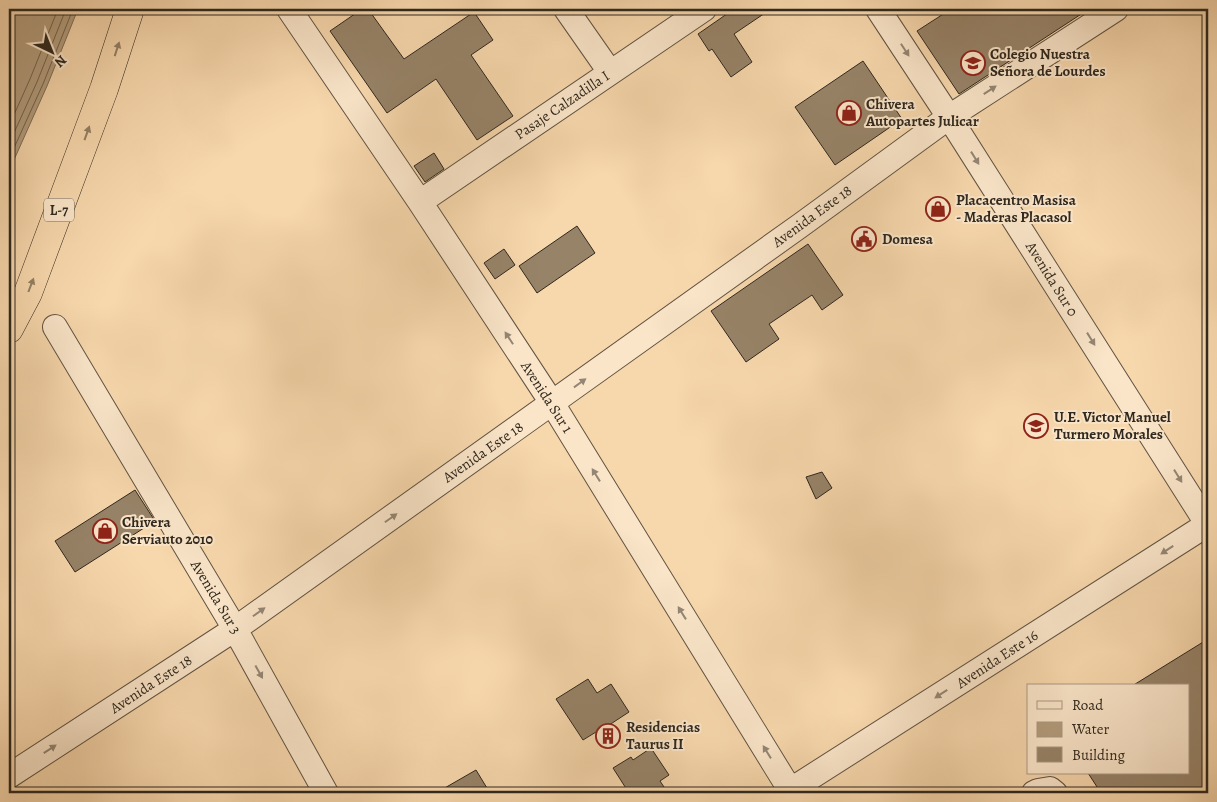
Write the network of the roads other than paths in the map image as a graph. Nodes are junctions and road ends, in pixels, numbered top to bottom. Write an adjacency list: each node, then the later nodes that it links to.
1 (130, 9): 11 (highway, L-7, one-way to 1)
2 (289, 9): 9 (street, Avenida Sur 1)
3 (566, 9): 7 (street)
4 (704, 9): 7 (street, Pasaje Calzadilla I)
5 (878, 9): 8 (street, Avenida Sur 0, one-way to 8)
6 (1116, 9): 8 (street, Avenida Este 18, one-way to 6)
7 (610, 72): 9 (street, Pasaje Calzadilla I)
8 (949, 117): 12 (street, Avenida Este 18, one-way to 8); 13 (street, Avenida Sur 0, one-way to 13)
9 (420, 202): 12 (street, Avenida Sur 1, one-way to 9)
10 (54, 327): 14 (street, Avenida Sur 3)
11 (9, 329)
12 (552, 403): 14 (street, Avenida Este 18, one-way to 12); 16 (street, Avenida Sur 1, one-way to 12)
13 (1208, 524): 16 (street, Avenida Este 16, one-way to 16)
14 (235, 629): 15 (street, Avenida Este 18, one-way to 14); 17 (street, Avenida Sur 3, one-way to 17)
15 (9, 776)
16 (790, 792)
17 (326, 793)
18 (1034, 793): 19 (street)
19 (1055, 793)

